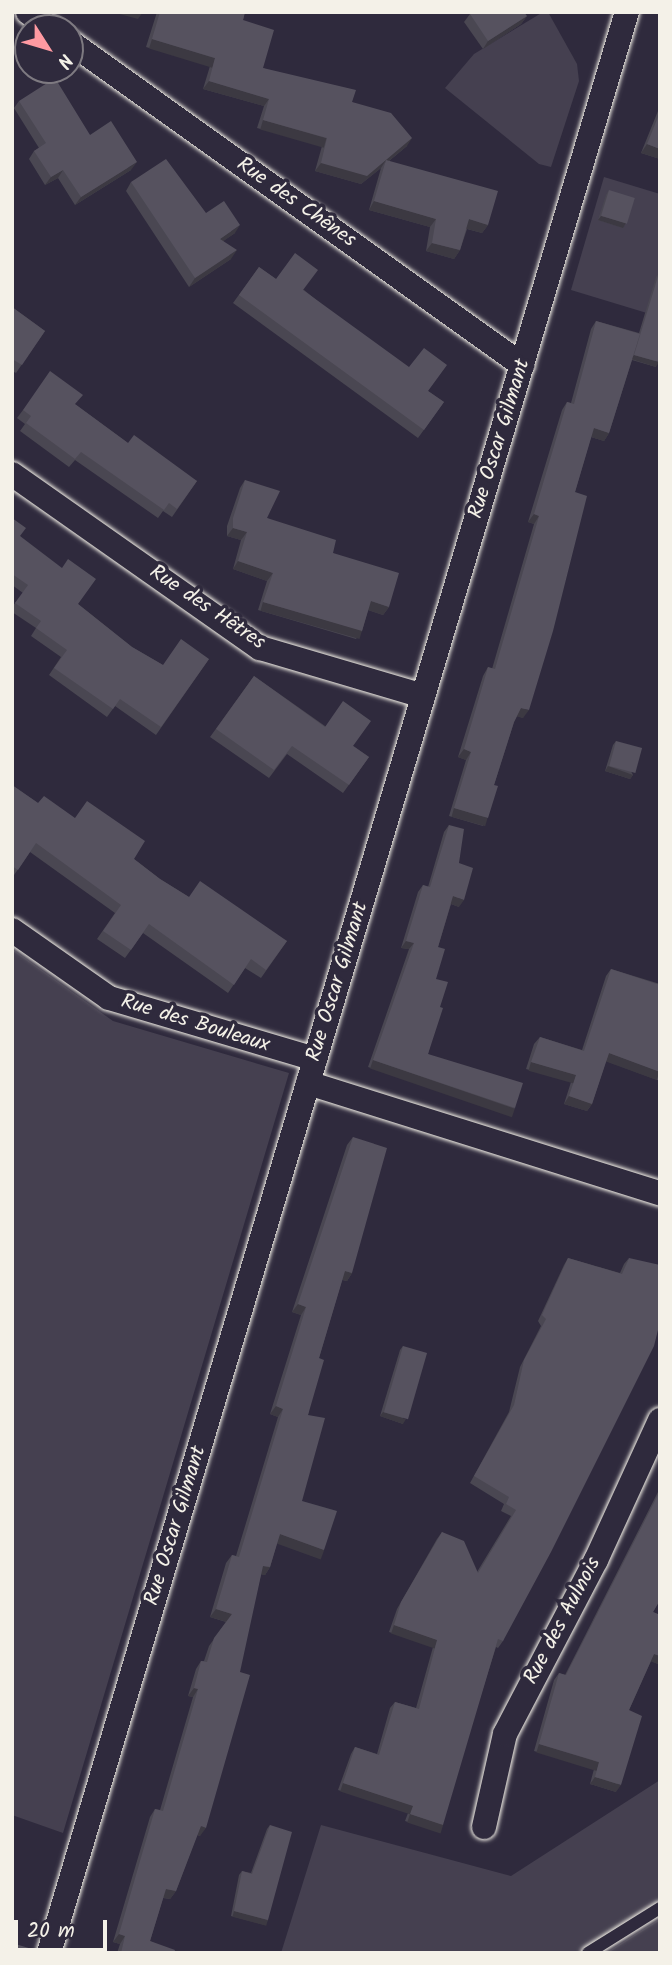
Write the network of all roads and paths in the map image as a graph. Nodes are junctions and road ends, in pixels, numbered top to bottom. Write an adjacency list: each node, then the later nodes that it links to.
1 (628, 12): 3 (street, Rue Oscar Gilmant)
2 (84, 52): 3 (street, Rue des Chênes)
3 (522, 365): 5 (street, Rue Oscar Gilmant)
4 (12, 474): 5 (street, Rue des Hêtres)
5 (424, 696): 7 (street, Rue Oscar Gilmant)
6 (12, 930): 7 (street, Rue des Bouleaux)
7 (312, 1071): 8 (street); 12 (street, Rue Oscar Gilmant)
8 (660, 1193)
9 (660, 1420): 10 (street, Rue des Aulnois)
10 (484, 1827)
11 (660, 1908): 13 (lane)
12 (49, 1953)
13 (588, 1953)

